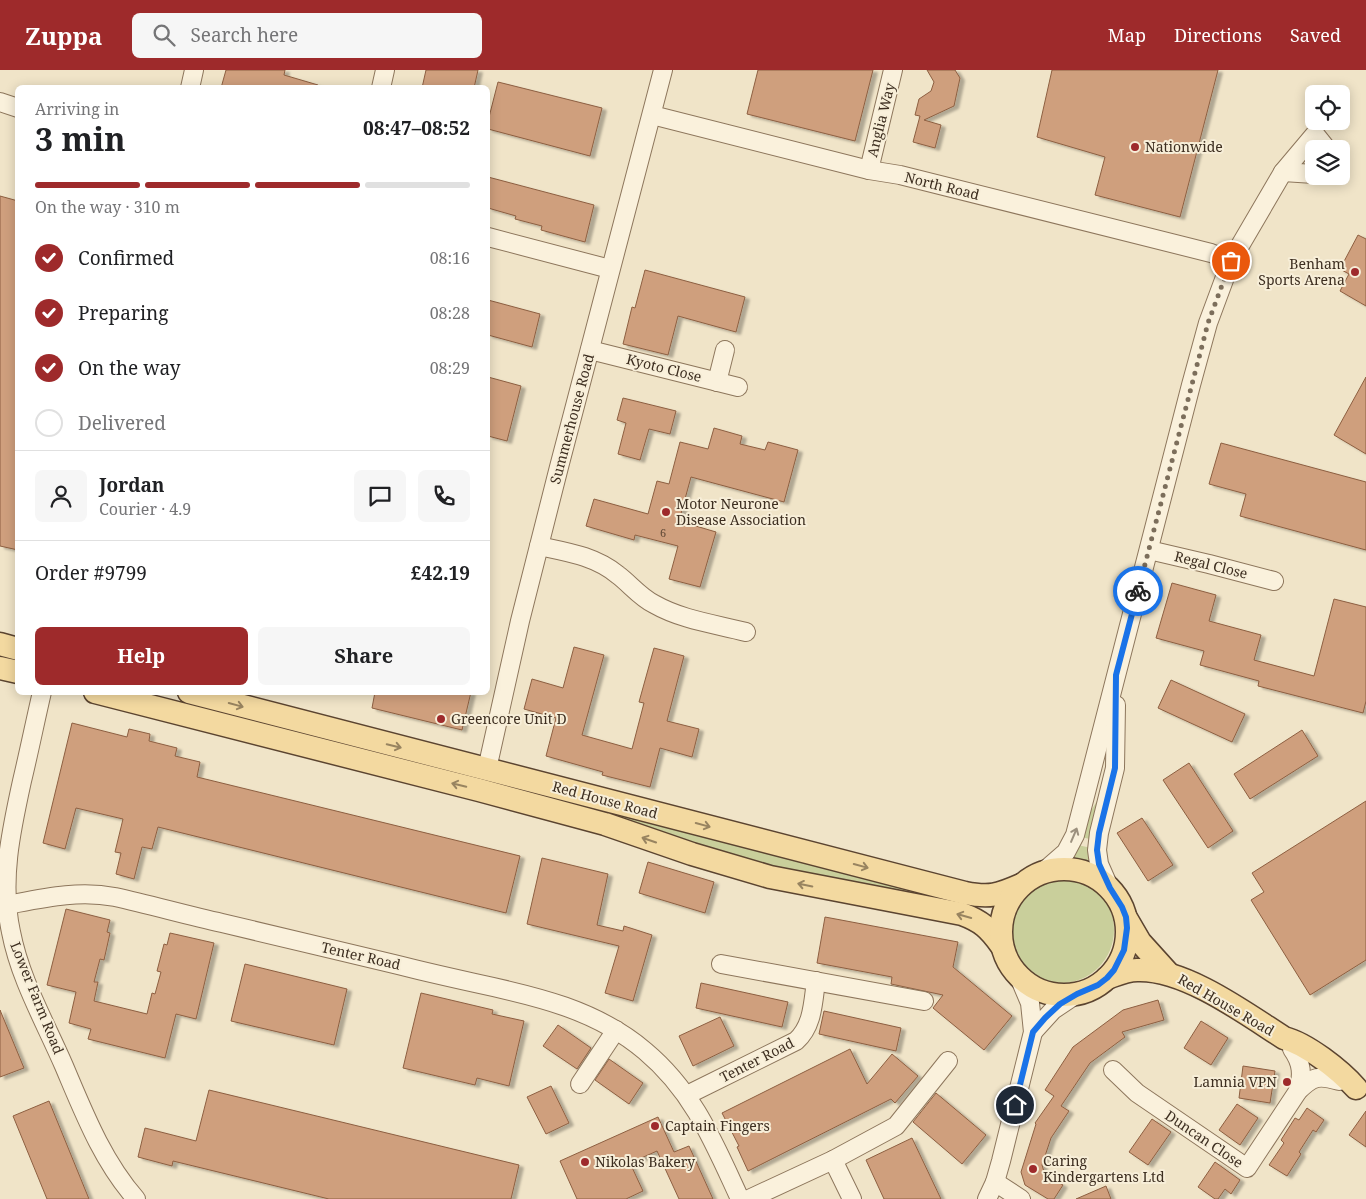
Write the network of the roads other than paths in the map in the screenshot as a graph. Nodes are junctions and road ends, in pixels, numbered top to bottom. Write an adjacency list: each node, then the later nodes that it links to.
1 (194, 70): 5 (street)
2 (385, 70): 6 (street)
3 (662, 70): 9 (street, Summerhouse Road)
4 (893, 70): 13 (street, Anglia Way)
5 (191, 85)
6 (382, 85)
7 (0, 102): 8 (street)
8 (15, 107)
9 (652, 115): 13 (street, North Road); 18 (street, Summerhouse Road)
10 (1310, 140): 11 (street)
11 (1320, 140)
12 (1305, 146): 14 (street)
13 (869, 170): 17 (street, North Road)
14 (1283, 172): 15 (street); 17 (street)
15 (1305, 173)
16 (490, 238): 18 (street)
17 (1231, 261): 24 (street)
18 (610, 268): 19 (street, Summerhouse Road)
19 (590, 350): 21 (street, Kyoto Close); 23 (street, Summerhouse Road)
20 (725, 350): 21 (street)
21 (717, 382): 22 (street, Kyoto Close)
22 (738, 387)
23 (539, 546): 26 (street); 35 (street, Summerhouse Road)
24 (1148, 550): 25 (street, Regal Close); 31 (street)
25 (1274, 581)
26 (746, 632)
27 (0, 644): 28 (main road)
28 (15, 647)
29 (0, 668): 30 (main road)
30 (15, 671)
31 (1116, 675): 38 (street, one-way to 31); 40 (street)
32 (41, 695): 37 (street, Lower Farm Road)
33 (108, 695): 36 (main road, one-way to 33)
34 (201, 695): 35 (main road, Red House Road, one-way to 35)
35 (487, 769): 36 (main road); 39 (main road, Red House Road, one-way to 39)
36 (605, 824): 43 (main road, one-way to 36)
37 (4, 847): 41 (street, Lower Farm Road)
38 (1043, 872): 39 (main road); 40 (main road)
39 (1021, 885): 43 (main road)
40 (1110, 888): 42 (main road)
41 (7, 905): 51 (street, Tenter Road); 62 (street, Lower Farm Road)
42 (1126, 917): 45 (main road, Red House Road); 47 (main road)
43 (1002, 945): 46 (main road)
44 (721, 964): 48 (street)
45 (1168, 973): 47 (main road, Red House Road); 53 (main road, Red House Road)
46 (1019, 977): 49 (main road); 52 (street)
47 (1107, 978): 49 (main road)
48 (816, 981): 50 (street); 59 (street, Tenter Road)
49 (1077, 994): 52 (street)
50 (924, 1001)
51 (616, 1030): 56 (street); 59 (street, Tenter Road)
52 (1033, 1032): 61 (street)
53 (1288, 1044): 57 (main road, Red House Road); 58 (street)
54 (948, 1061): 60 (street)
55 (1112, 1070): 58 (street, Duncan Close)
56 (580, 1084)
57 (1354, 1088): 58 (street)
58 (1298, 1092)
59 (687, 1095): 63 (street, Tenter Road)
60 (833, 1160): 64 (street); 65 (street)
61 (995, 1182): 66 (street); 67 (street)
62 (136, 1199)
63 (740, 1199)
64 (749, 1199)
65 (852, 1199)
66 (987, 1199)
67 (1021, 1199)

